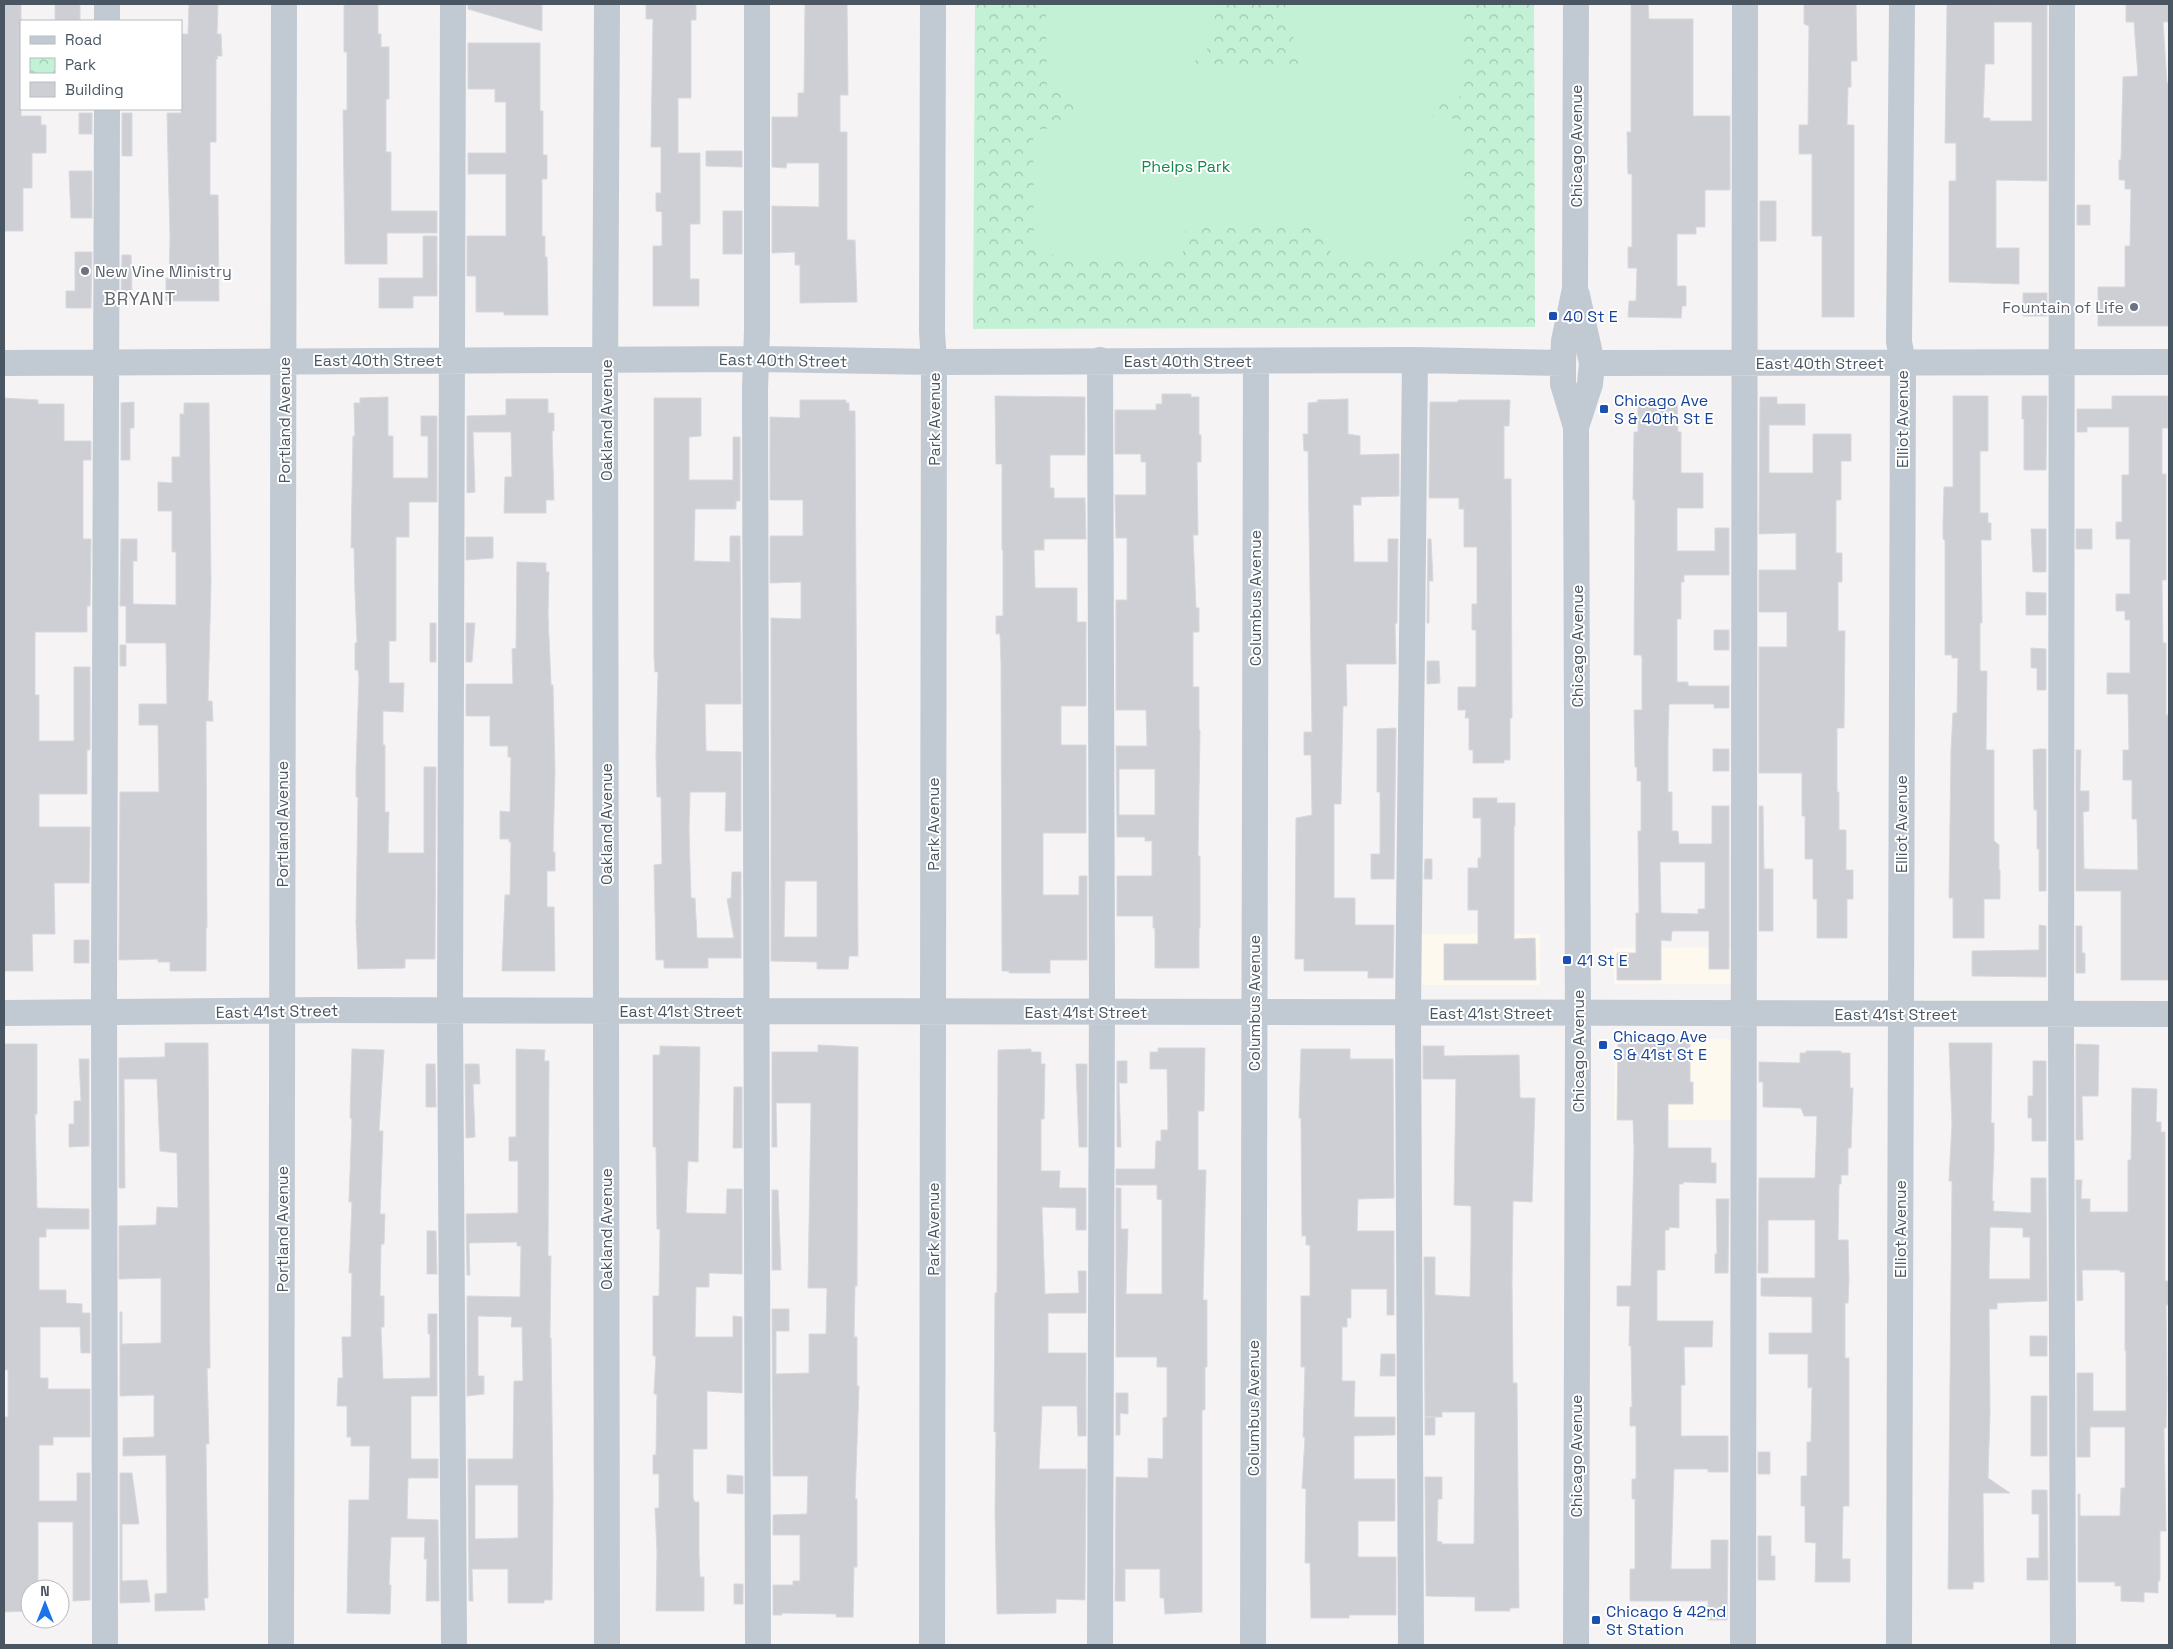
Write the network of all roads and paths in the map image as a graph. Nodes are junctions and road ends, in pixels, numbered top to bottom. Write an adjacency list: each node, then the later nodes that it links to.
1 (107, 4): 11 (street)
2 (284, 4): 16 (street, Portland Avenue)
3 (454, 4): 17 (street)
4 (607, 4): 14 (street, Oakland Avenue)
5 (756, 4): 15 (street)
6 (933, 4): 21 (street, Park Avenue)
7 (1576, 4): 13 (street, Chicago Avenue)
8 (1745, 4): 28 (street)
9 (1902, 4): 23 (street, Elliot Avenue)
10 (2062, 4): 29 (street)
11 (107, 20)
12 (107, 110): 20 (street)
13 (1575, 289): 26 (street, Chicago Avenue); 27 (street, Chicago Avenue)
14 (606, 359): 15 (street, East 40th Street); 17 (street, East 40th Street); 33 (street, Oakland Avenue)
15 (755, 359): 21 (street, East 40th Street); 35 (street)
16 (284, 360): 17 (street, East 40th Street); 20 (street, East 40th Street); 31 (street, Portland Avenue)
17 (453, 360): 32 (street)
18 (1100, 360): 21 (street, East 40th Street); 22 (street, East 40th Street); 37 (street)
19 (1415, 360): 22 (street, East 40th Street); 26 (street, East 40th Street); 40 (street)
20 (105, 362): 25 (street, East 40th Street); 34 (street)
21 (934, 362): 36 (street, Park Avenue)
22 (1256, 362): 39 (street, Columbus Avenue)
23 (1903, 362): 28 (street, East 40th Street); 29 (street, East 40th Street); 43 (street, Elliot Avenue)
24 (2169, 362): 29 (street, East 40th Street)
25 (4, 363)
26 (1563, 363): 30 (street, Chicago Avenue)
27 (1592, 363): 28 (street, East 40th Street); 30 (street, Chicago Avenue)
28 (1745, 363): 42 (street)
29 (2061, 364): 44 (street)
30 (1576, 427): 41 (street, Chicago Avenue)
31 (282, 1010): 32 (street, East 41st Street); 34 (street, East 41st Street); 47 (street, Portland Avenue)
32 (450, 1011): 33 (street, East 41st Street); 48 (street)
33 (606, 1011): 35 (street, East 41st Street); 49 (street, Oakland Avenue)
34 (104, 1012): 38 (street, East 41st Street); 46 (street)
35 (758, 1012): 36 (street, East 41st Street); 50 (street)
36 (933, 1012): 37 (street, East 41st Street); 51 (street, Park Avenue)
37 (1102, 1012): 39 (street, East 41st Street); 52 (street)
38 (4, 1013)
39 (1254, 1013): 40 (street, East 41st Street); 53 (street, Columbus Avenue)
40 (1408, 1013): 41 (street, East 41st Street); 54 (street)
41 (1578, 1014): 42 (street, East 41st Street); 55 (street, Chicago Avenue)
42 (1744, 1014): 43 (street, East 41st Street); 56 (street)
43 (1901, 1014): 44 (street, East 41st Street); 57 (street, Elliot Avenue)
44 (2061, 1014): 45 (street, East 41st Street); 58 (street)
45 (2169, 1014)
46 (105, 1645)
47 (281, 1645)
48 (454, 1645)
49 (607, 1645)
50 (758, 1645)
51 (932, 1645)
52 (1100, 1645)
53 (1253, 1645)
54 (1411, 1645)
55 (1576, 1645)
56 (1743, 1645)
57 (1899, 1645)
58 (2063, 1645)

